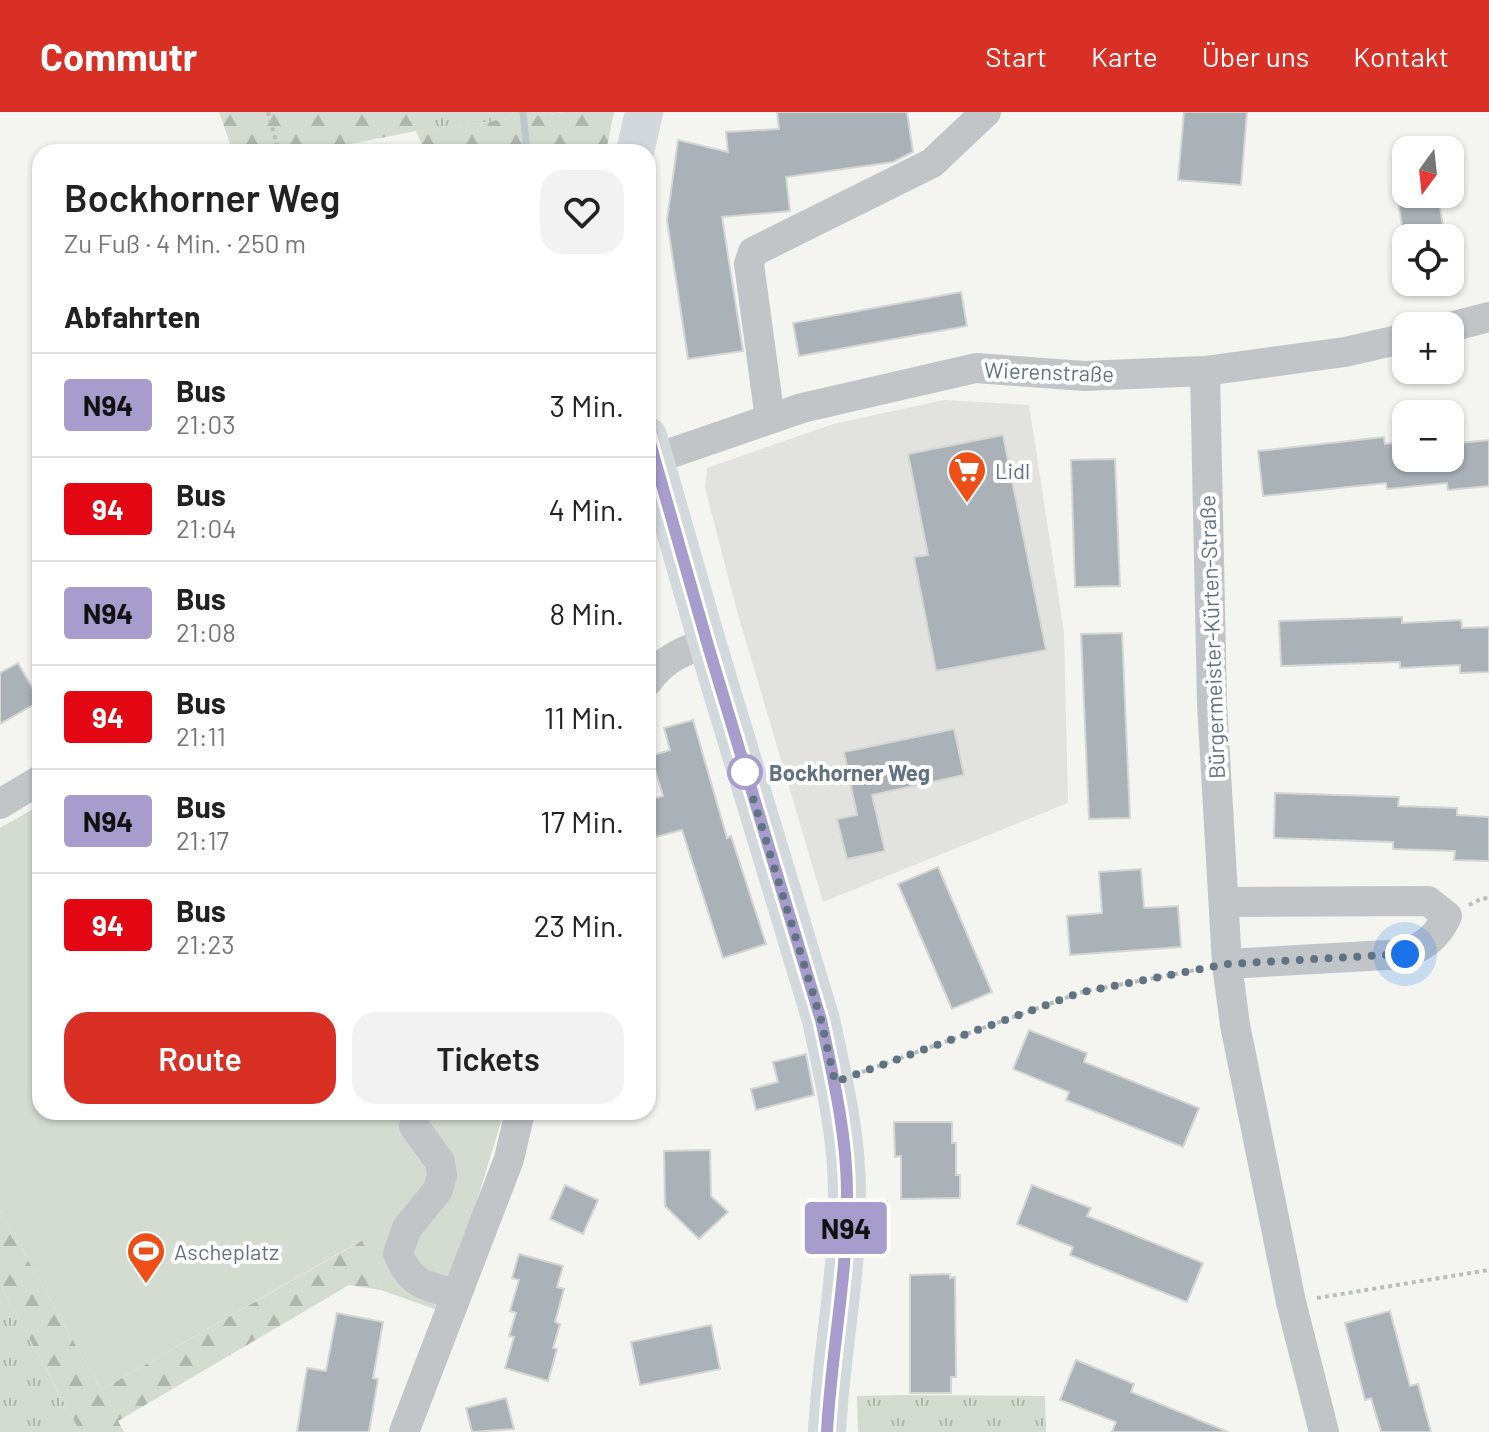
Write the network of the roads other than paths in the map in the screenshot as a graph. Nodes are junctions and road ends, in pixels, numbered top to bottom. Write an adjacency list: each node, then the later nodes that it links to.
1 (644, 112): 3 (main road)
2 (986, 112): 8 (street)
3 (637, 144)
4 (1489, 317): 5 (street)
5 (1464, 323)
6 (1392, 341): 7 (street, Wierenstraße)
7 (1205, 371): 8 (street, Wierenstraße); 15 (street, Bürgermeister-Kürten-Straße)
8 (770, 419): 9 (street, Wierenstraße)
9 (656, 447)
10 (657, 503): 11 (main road)
11 (707, 642): 12 (street); 21 (main road)
12 (656, 670)
13 (32, 785): 14 (street)
14 (0, 804)
15 (1224, 902): 16 (street, Bürgermeister-Kürten-Straße); 16 (street)
16 (1227, 964): 22 (street, Bürgermeister-Kürten-Straße)
17 (518, 1120): 19 (street)
18 (414, 1126): 19 (street)
19 (457, 1294): 20 (street)
20 (404, 1432)
21 (827, 1432)
22 (1324, 1432)

